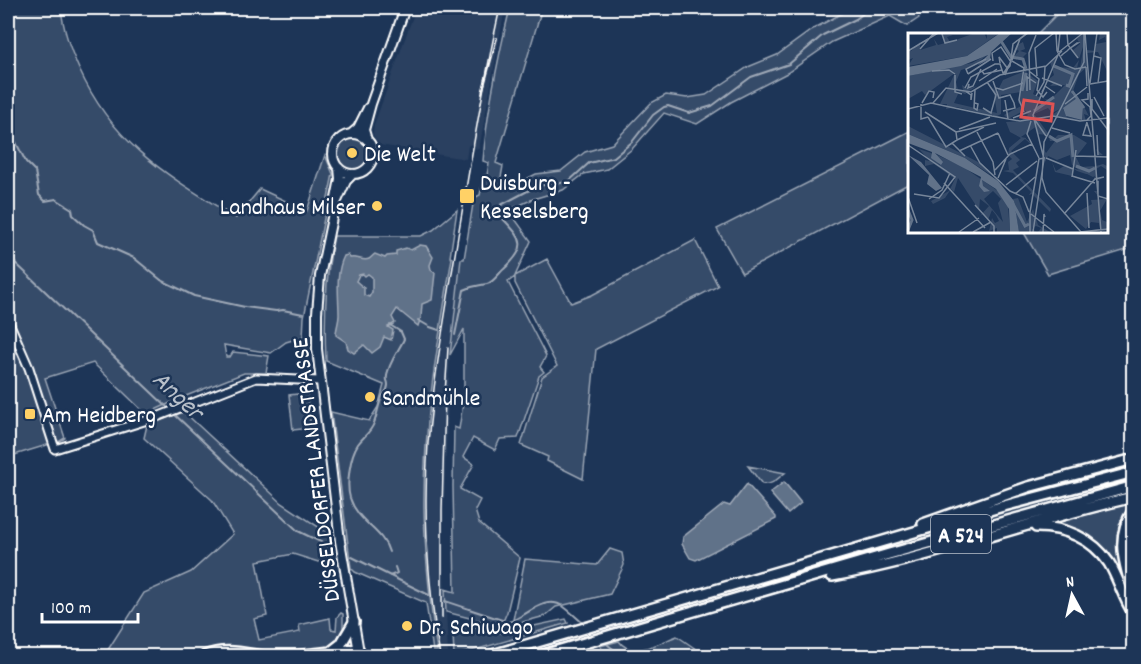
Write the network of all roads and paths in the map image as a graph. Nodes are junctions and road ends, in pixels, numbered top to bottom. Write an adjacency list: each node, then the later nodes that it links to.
1 (405, 8): 2 (main road)
2 (371, 104): 3 (main road); 4 (main road)
3 (351, 134): 4 (main road); 5 (main road)
4 (367, 140): 6 (main road)
5 (339, 168): 6 (main road); 7 (main road, DÜSSELDORFER LANDSTRASSE)
6 (353, 174): 7 (main road, DÜSSELDORFER LANDSTRASSE)
7 (334, 207): 9 (main road, DÜSSELDORFER LANDSTRASSE)
8 (8, 320): 9 (street)
9 (319, 381): 22 (main road, DÜSSELDORFER LANDSTRASSE)
10 (1134, 453): 12 (highway)
11 (1134, 459): 12 (highway)
12 (1110, 464): 18 (highway)
13 (1134, 472): 18 (highway, A 524)
14 (1134, 486): 19 (highway, A 524)
15 (1134, 497): 17 (highway)
16 (1134, 510): 20 (highway)
17 (1012, 531): 19 (highway); 21 (highway)
18 (882, 541): 28 (highway, A 524)
19 (789, 584): 29 (highway, A 524)
20 (1134, 596)
21 (1134, 614)
22 (354, 622): 23 (highway); 24 (main road, DÜSSELDORFER LANDSTRASSE)
23 (331, 652): 24 (highway); 27 (highway)
24 (358, 655)
25 (205, 657): 26 (highway)
26 (261, 657)
27 (296, 657)
28 (489, 657)
29 (540, 657)

